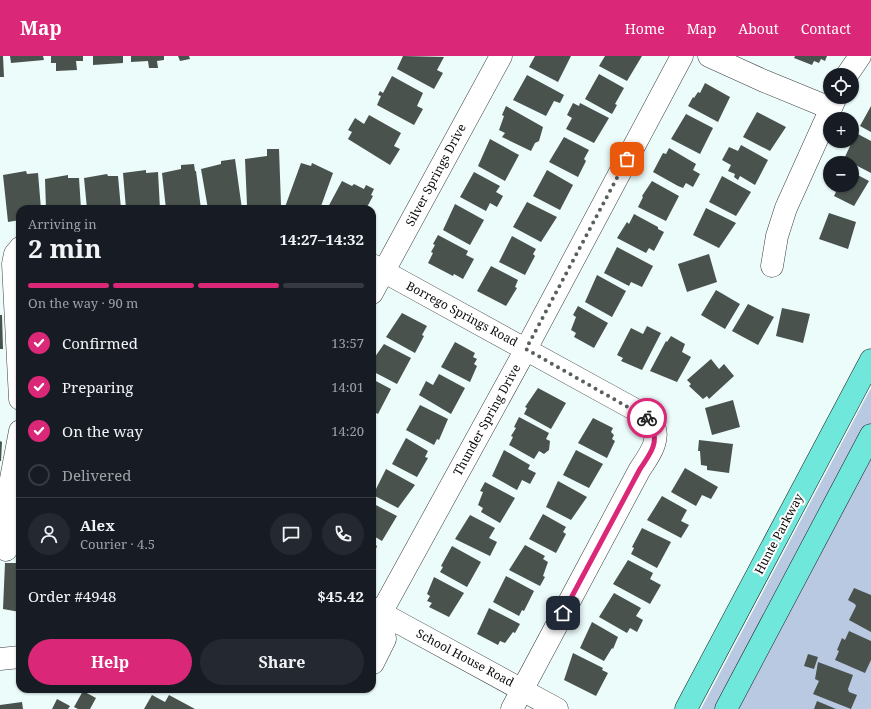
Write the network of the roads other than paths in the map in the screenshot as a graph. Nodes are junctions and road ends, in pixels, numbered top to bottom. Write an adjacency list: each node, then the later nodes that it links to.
1 (501, 56): 10 (street, Silver Springs Drive)
2 (682, 56): 12 (street, Thunder Spring Drive)
3 (709, 56): 6 (street)
4 (860, 56): 5 (street)
5 (852, 68)
6 (823, 99)
7 (832, 104): 9 (street)
8 (16, 253): 11 (street)
9 (772, 266)
10 (378, 268): 12 (street, Borrego Springs Road)
11 (16, 322)
12 (526, 349): 17 (street, Thunder Spring Drive); 23 (street, Borrego Springs Road)
13 (871, 360): 26 (main road, Hunte Parkway)
14 (871, 435): 27 (main road)
15 (16, 452): 16 (street)
16 (8, 550)
17 (376, 611)
18 (376, 614): 23 (street, School House Road)
19 (376, 616): 21 (street)
20 (16, 657): 22 (street)
21 (376, 657)
22 (0, 658)
23 (522, 690): 24 (street, Borrego Springs Road); 25 (street, School House Road)
24 (512, 709)
25 (557, 709)
26 (686, 709)
27 (726, 709)

